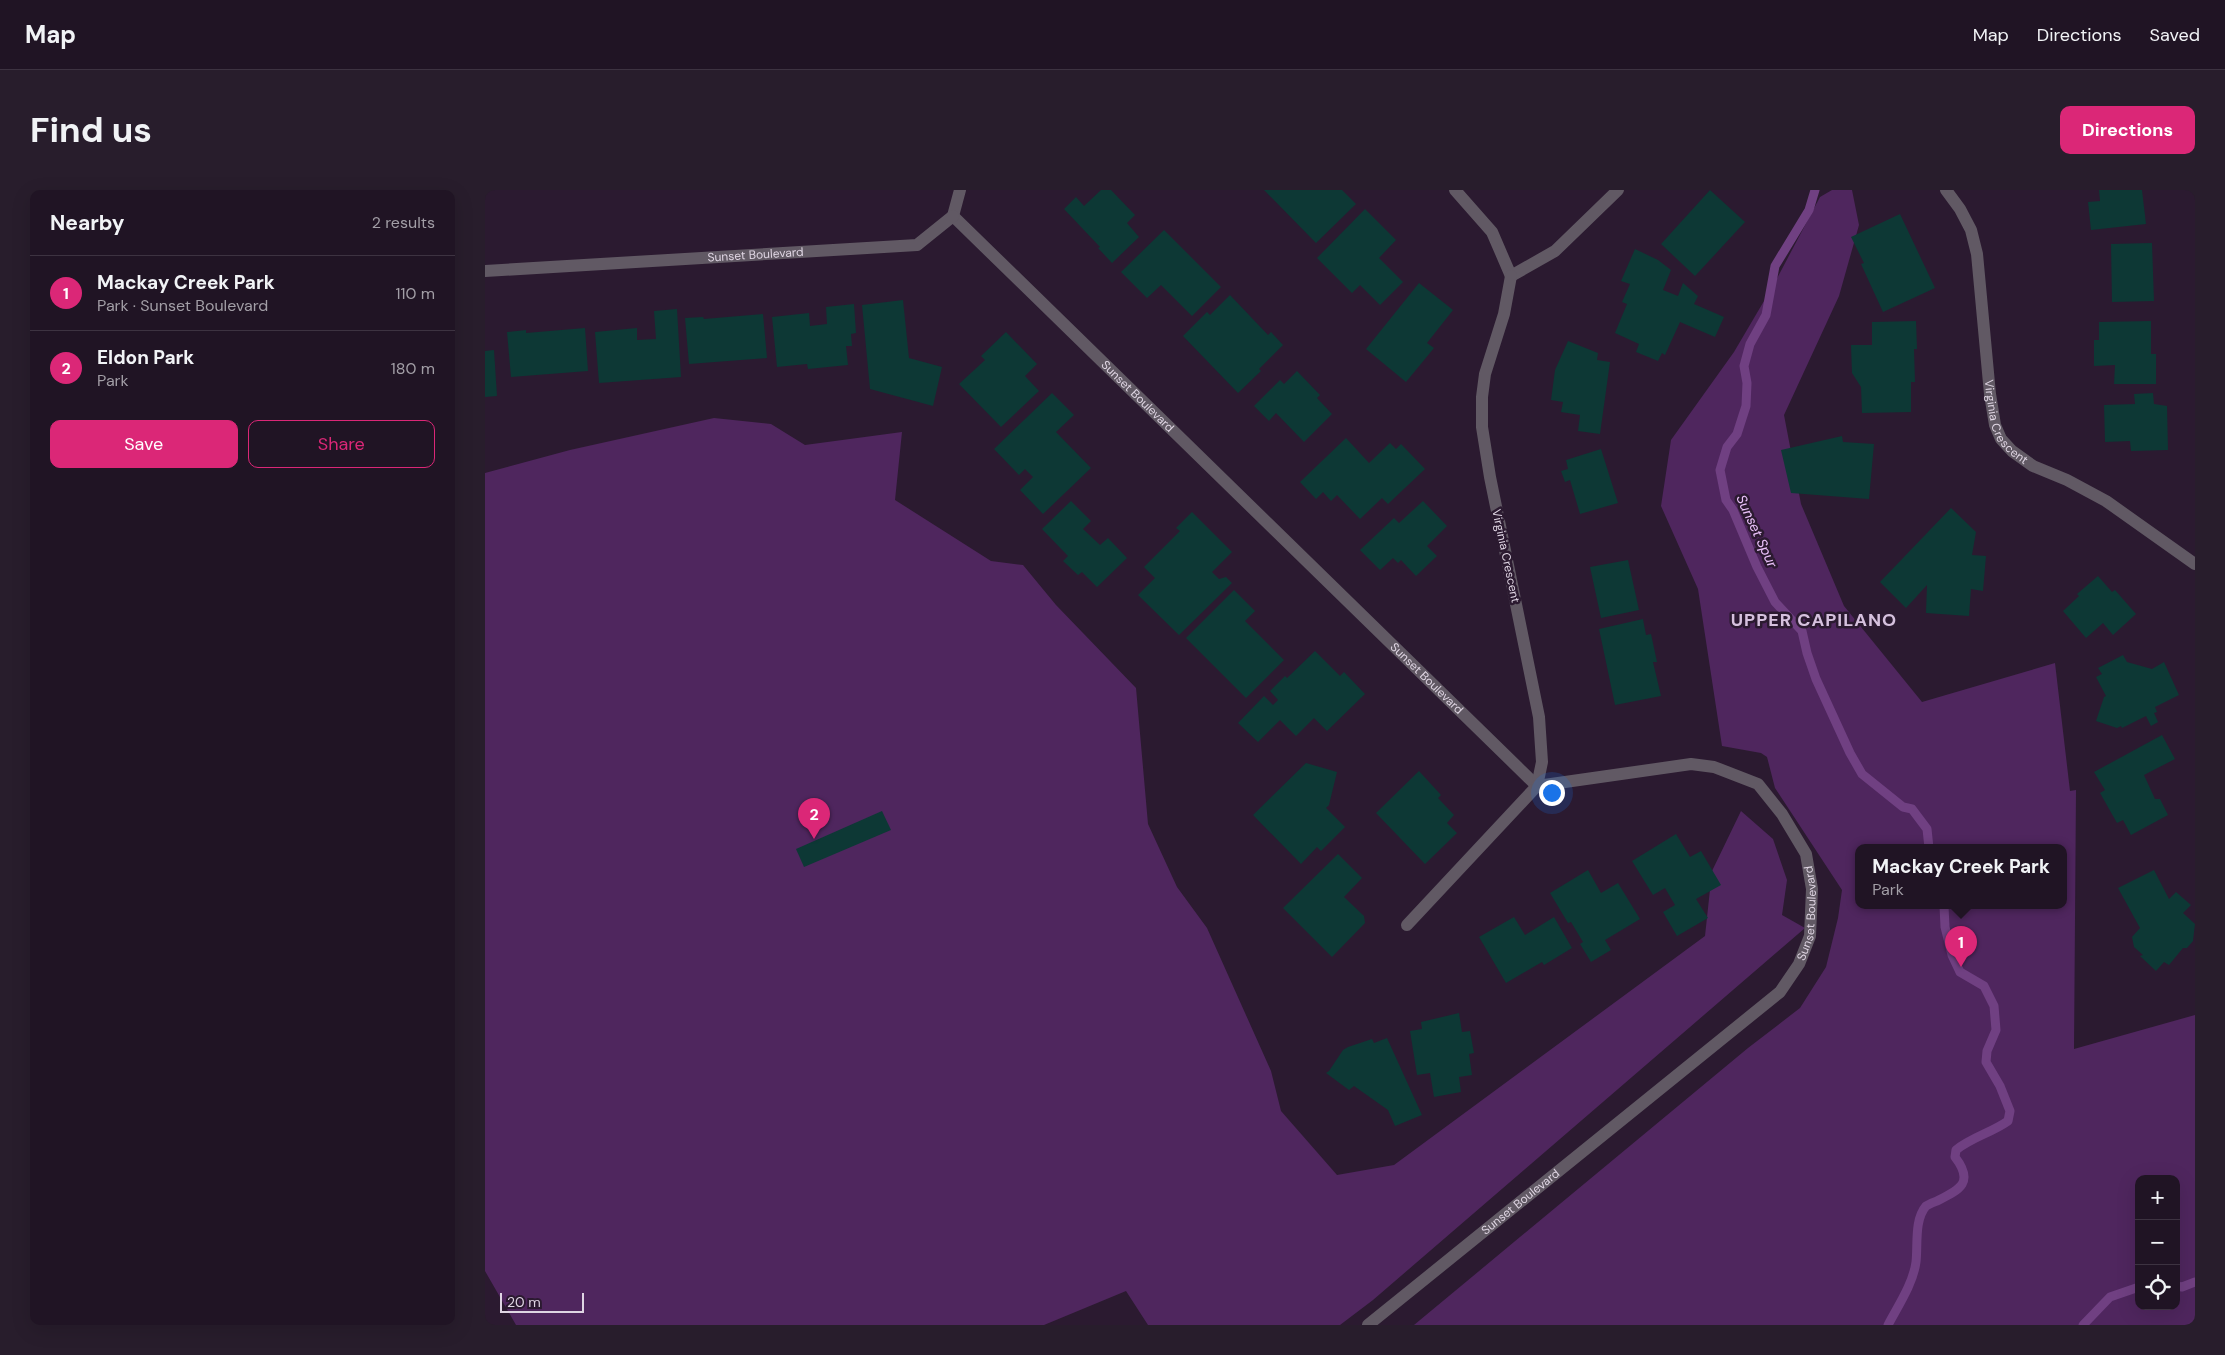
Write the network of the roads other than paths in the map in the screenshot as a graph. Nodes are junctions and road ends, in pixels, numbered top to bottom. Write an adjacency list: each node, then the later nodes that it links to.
1 (960, 190): 5 (street)
2 (1455, 190): 7 (street)
3 (1618, 190): 7 (street)
4 (1946, 190): 8 (street, Virginia Crescent)
5 (953, 216): 6 (street, Sunset Boulevard); 9 (street, Sunset Boulevard)
6 (485, 271)
7 (1511, 276): 9 (street, Virginia Crescent)
8 (2195, 564)
9 (1537, 786): 10 (street); 11 (street, Sunset Boulevard)
10 (1407, 924)
11 (1368, 1325)

